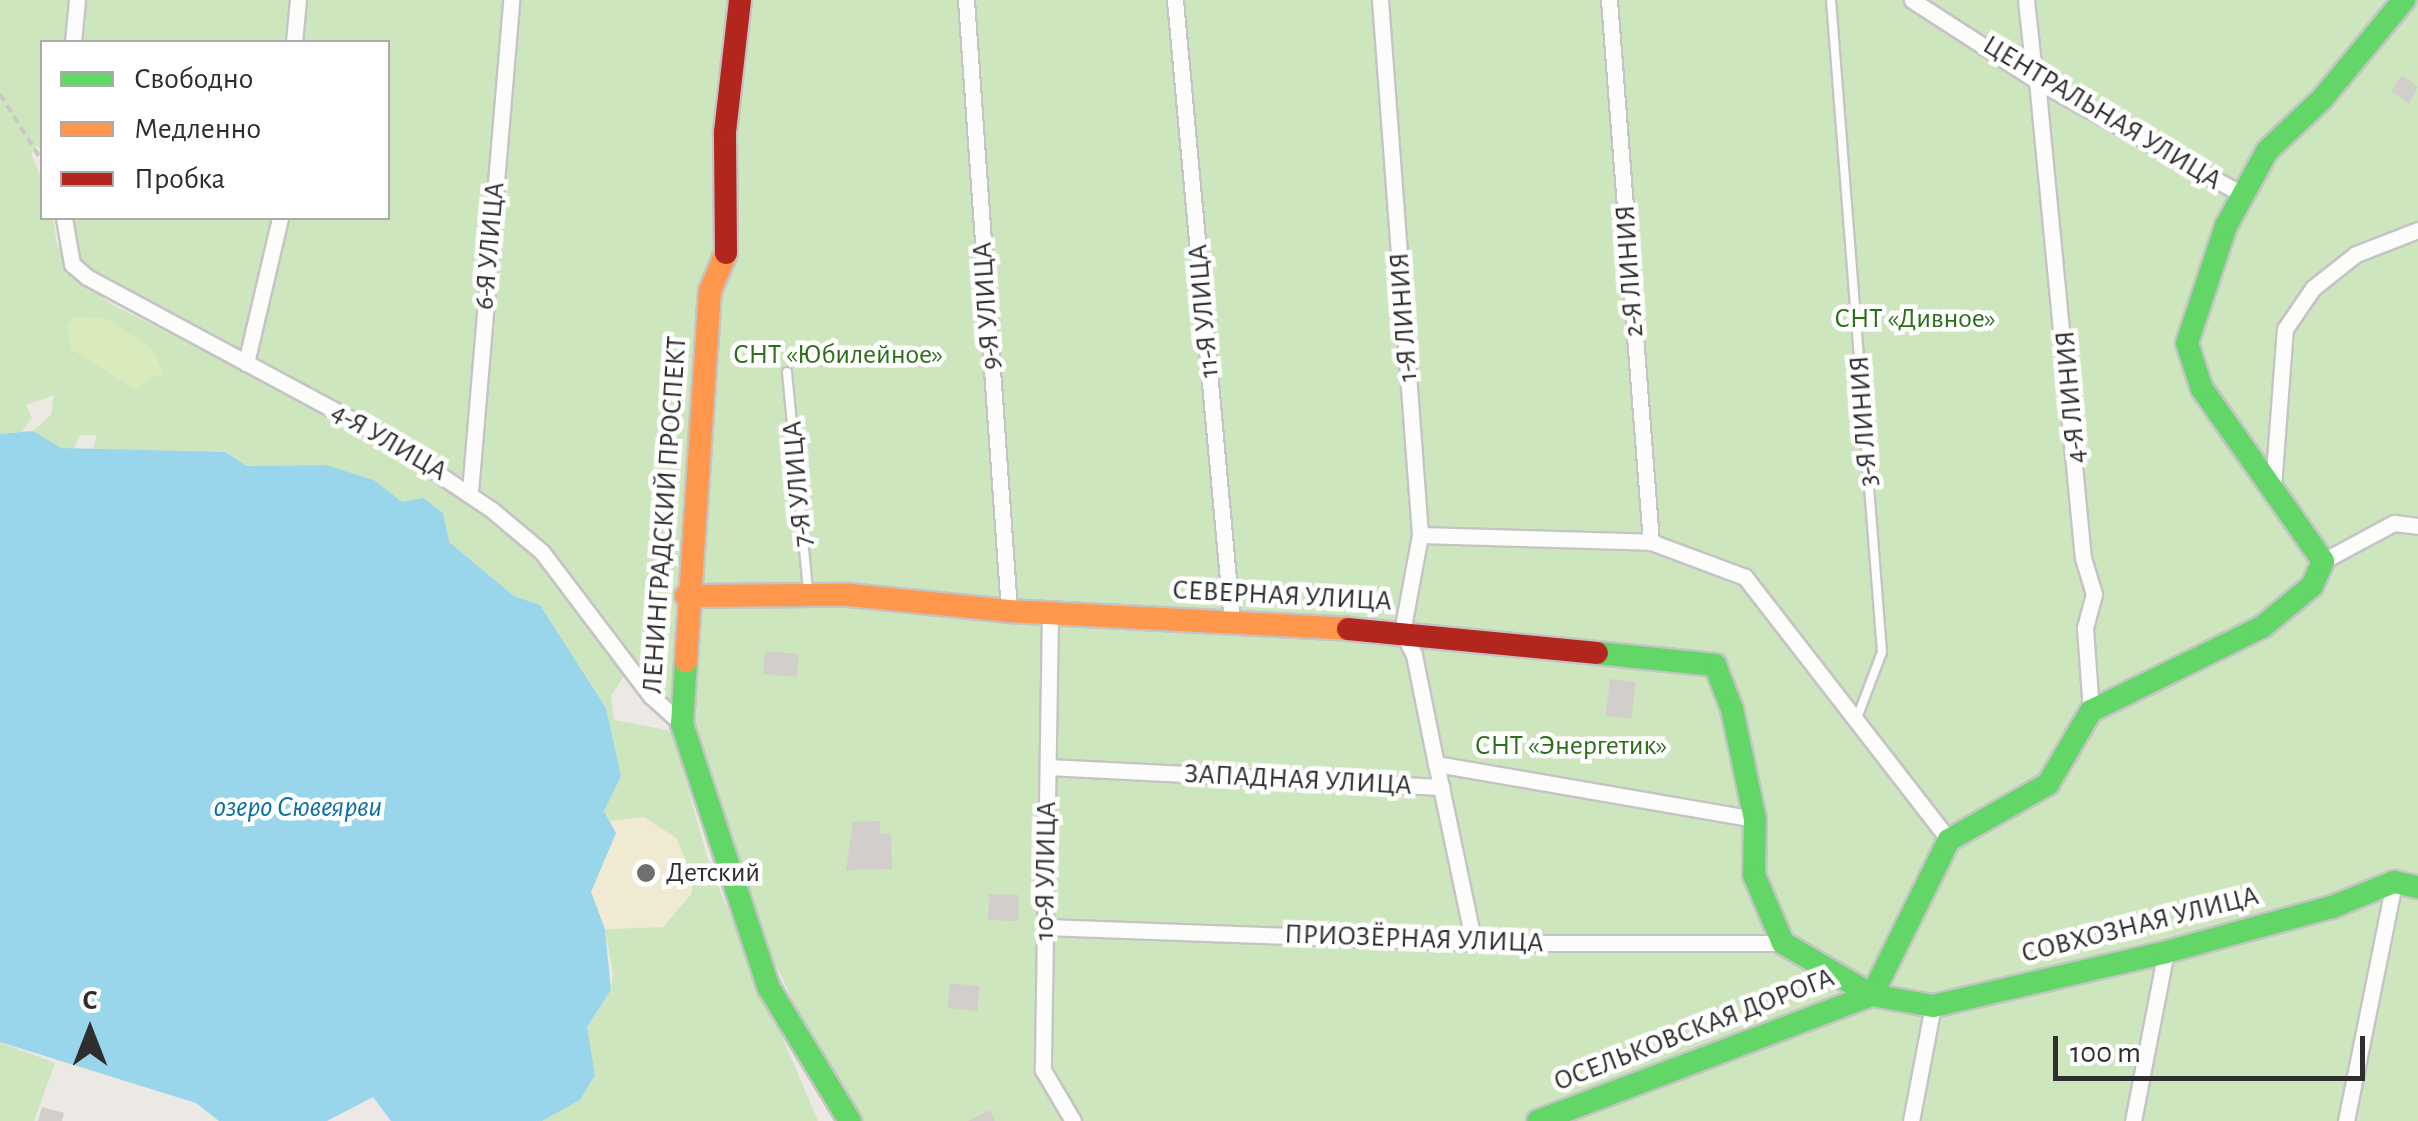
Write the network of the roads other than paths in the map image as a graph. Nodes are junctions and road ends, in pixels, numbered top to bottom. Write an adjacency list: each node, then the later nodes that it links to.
1 (77, 0): 13 (street)
2 (298, 0): 14 (street)
3 (510, 0): 23 (street, 6-Я УЛИЦА)
4 (740, 0): 29 (street, ЛЕНИНГРАДСКИЙ ПРОСПЕКТ)
5 (966, 0): 30 (street, 9-Я УЛИЦА)
6 (1175, 0): 32 (street, 11-Я УЛИЦА)
7 (1380, 0): 25 (street, 1-Я ЛИНИЯ)
8 (1608, 0): 26 (street, 2-Я ЛИНИЯ)
9 (1831, 0): 35 (lane, 3-Я ЛИНИЯ)
10 (1912, 0): 15 (street, ЦЕНТРАЛЬНАЯ УЛИЦА)
11 (2026, 0): 15 (street, 4-Я ЛИНИЯ)
12 (2404, 0): 16 (street)
13 (73, 40)
14 (294, 40)
15 (2035, 78): 16 (street, ЦЕНТРАЛЬНАЯ УЛИЦА); 34 (street, 4-Я ЛИНИЯ)
16 (2242, 194): 22 (street)
17 (64, 220): 20 (street, 4-Я УЛИЦА)
18 (280, 220): 20 (street)
19 (2418, 230): 22 (street)
20 (246, 363): 23 (street, 4-Я УЛИЦА)
21 (788, 372): 28 (lane, 7-Я УЛИЦА)
22 (2272, 487): 27 (street)
23 (470, 492): 36 (street, 4-Я УЛИЦА)
24 (2418, 526): 27 (street)
25 (1420, 535): 26 (street); 33 (street, 1-Я ЛИНИЯ)
26 (1651, 542): 35 (street)
27 (2323, 561): 34 (street)
28 (808, 595): 29 (street, СЕВЕРНАЯ УЛИЦА); 30 (street, СЕВЕРНАЯ УЛИЦА)
29 (686, 596): 36 (street, ЛЕНИНГРАДСКИЙ ПРОСПЕКТ)
30 (1009, 611): 31 (street, СЕВЕРНАЯ УЛИЦА)
31 (1050, 613): 32 (street, СЕВЕРНАЯ УЛИЦА); 38 (street, 10-Я УЛИЦА)
32 (1232, 623): 33 (street, СЕВЕРНАЯ УЛИЦА)
33 (1402, 632): 37 (street); 40 (street, СЕВЕРНАЯ УЛИЦА)
34 (2091, 711): 41 (street)
35 (1857, 718): 41 (street)
36 (682, 724): 50 (street, ЛЕНИНГРАДСКИЙ ПРОСПЕКТ)
37 (1436, 764): 39 (street, ЗАПАДНАЯ УЛИЦА); 40 (street, ЗАПАДНАЯ УЛИЦА)
38 (1048, 768): 39 (street, ЗАПАДНАЯ УЛИЦА); 44 (street, 10-Я УЛИЦА)
39 (1442, 787): 45 (street)
40 (1755, 819): 46 (street)
41 (1949, 840): 48 (street)
42 (2394, 882): 43 (street); 47 (street, СОВХОЗНАЯ УЛИЦА); 55 (street)
43 (2418, 887)
44 (1045, 927): 45 (street, ПРИОЗЁРНАЯ УЛИЦА); 51 (street, 10-Я УЛИЦА)
45 (1474, 942): 46 (street, ПРИОЗЁРНАЯ УЛИЦА)
46 (1784, 943): 48 (street)
47 (2166, 952): 49 (street, СОВХОЗНАЯ УЛИЦА); 54 (street)
48 (1872, 996): 49 (street, СОВХОЗНАЯ УЛИЦА); 52 (street, ОСЕЛЬКОВСКАЯ ДОРОГА)
49 (1933, 1006): 53 (street)
50 (850, 1121)
51 (1073, 1121)
52 (1538, 1121)
53 (1910, 1121)
54 (2133, 1121)
55 (2346, 1121)

